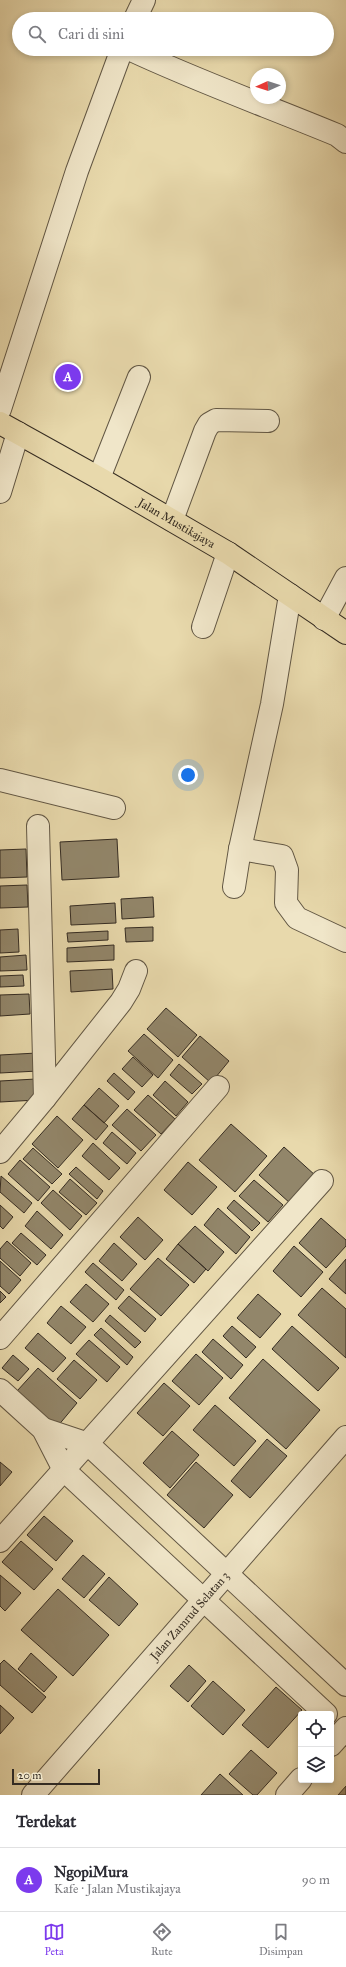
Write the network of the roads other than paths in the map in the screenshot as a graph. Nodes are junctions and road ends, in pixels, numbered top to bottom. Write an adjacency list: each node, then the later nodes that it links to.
1 (144, 0): 2 (street)
2 (138, 12)
3 (119, 56): 7 (street)
4 (143, 56): 5 (street)
5 (346, 142)
6 (139, 377): 10 (street)
7 (0, 409)
8 (268, 421): 12 (street)
9 (9, 428): 10 (main road, Jalan Mustikajaya); 11 (street)
10 (99, 478): 12 (main road, Jalan Mustikajaya)
11 (0, 492)
12 (172, 520): 13 (main road, Jalan Mustikajaya)
13 (228, 553): 15 (main road, Jalan Mustikajaya); 17 (street)
14 (346, 578): 16 (street)
15 (290, 595): 16 (main road, Jalan Mustikajaya); 22 (street)
16 (324, 619): 18 (main road, Jalan Mustikajaya)
17 (203, 627)
18 (346, 633)
19 (0, 780): 20 (street)
20 (114, 808)
21 (38, 826): 27 (street)
22 (240, 849): 23 (street); 24 (street)
23 (234, 887)
24 (346, 941)
25 (136, 971): 27 (street)
26 (218, 1087): 30 (street)
27 (46, 1098): 28 (street)
28 (0, 1152)
29 (322, 1181): 34 (street)
30 (0, 1338)
31 (0, 1390): 32 (street)
32 (43, 1429): 34 (street); 35 (street)
33 (346, 1437): 37 (street, Jalan Zamrud Selatan 3)
34 (88, 1444): 35 (street); 37 (street)
35 (64, 1470): 36 (street); 38 (street)
36 (0, 1541)
37 (226, 1573): 38 (street, Jalan Zamrud Selatan 3); 39 (street)
38 (203, 1600): 40 (street); 42 (street, Jalan Zamrud Selatan 3)
39 (346, 1684)
40 (323, 1711)
41 (298, 1782): 43 (street)
42 (33, 1795)
43 (287, 1795)

